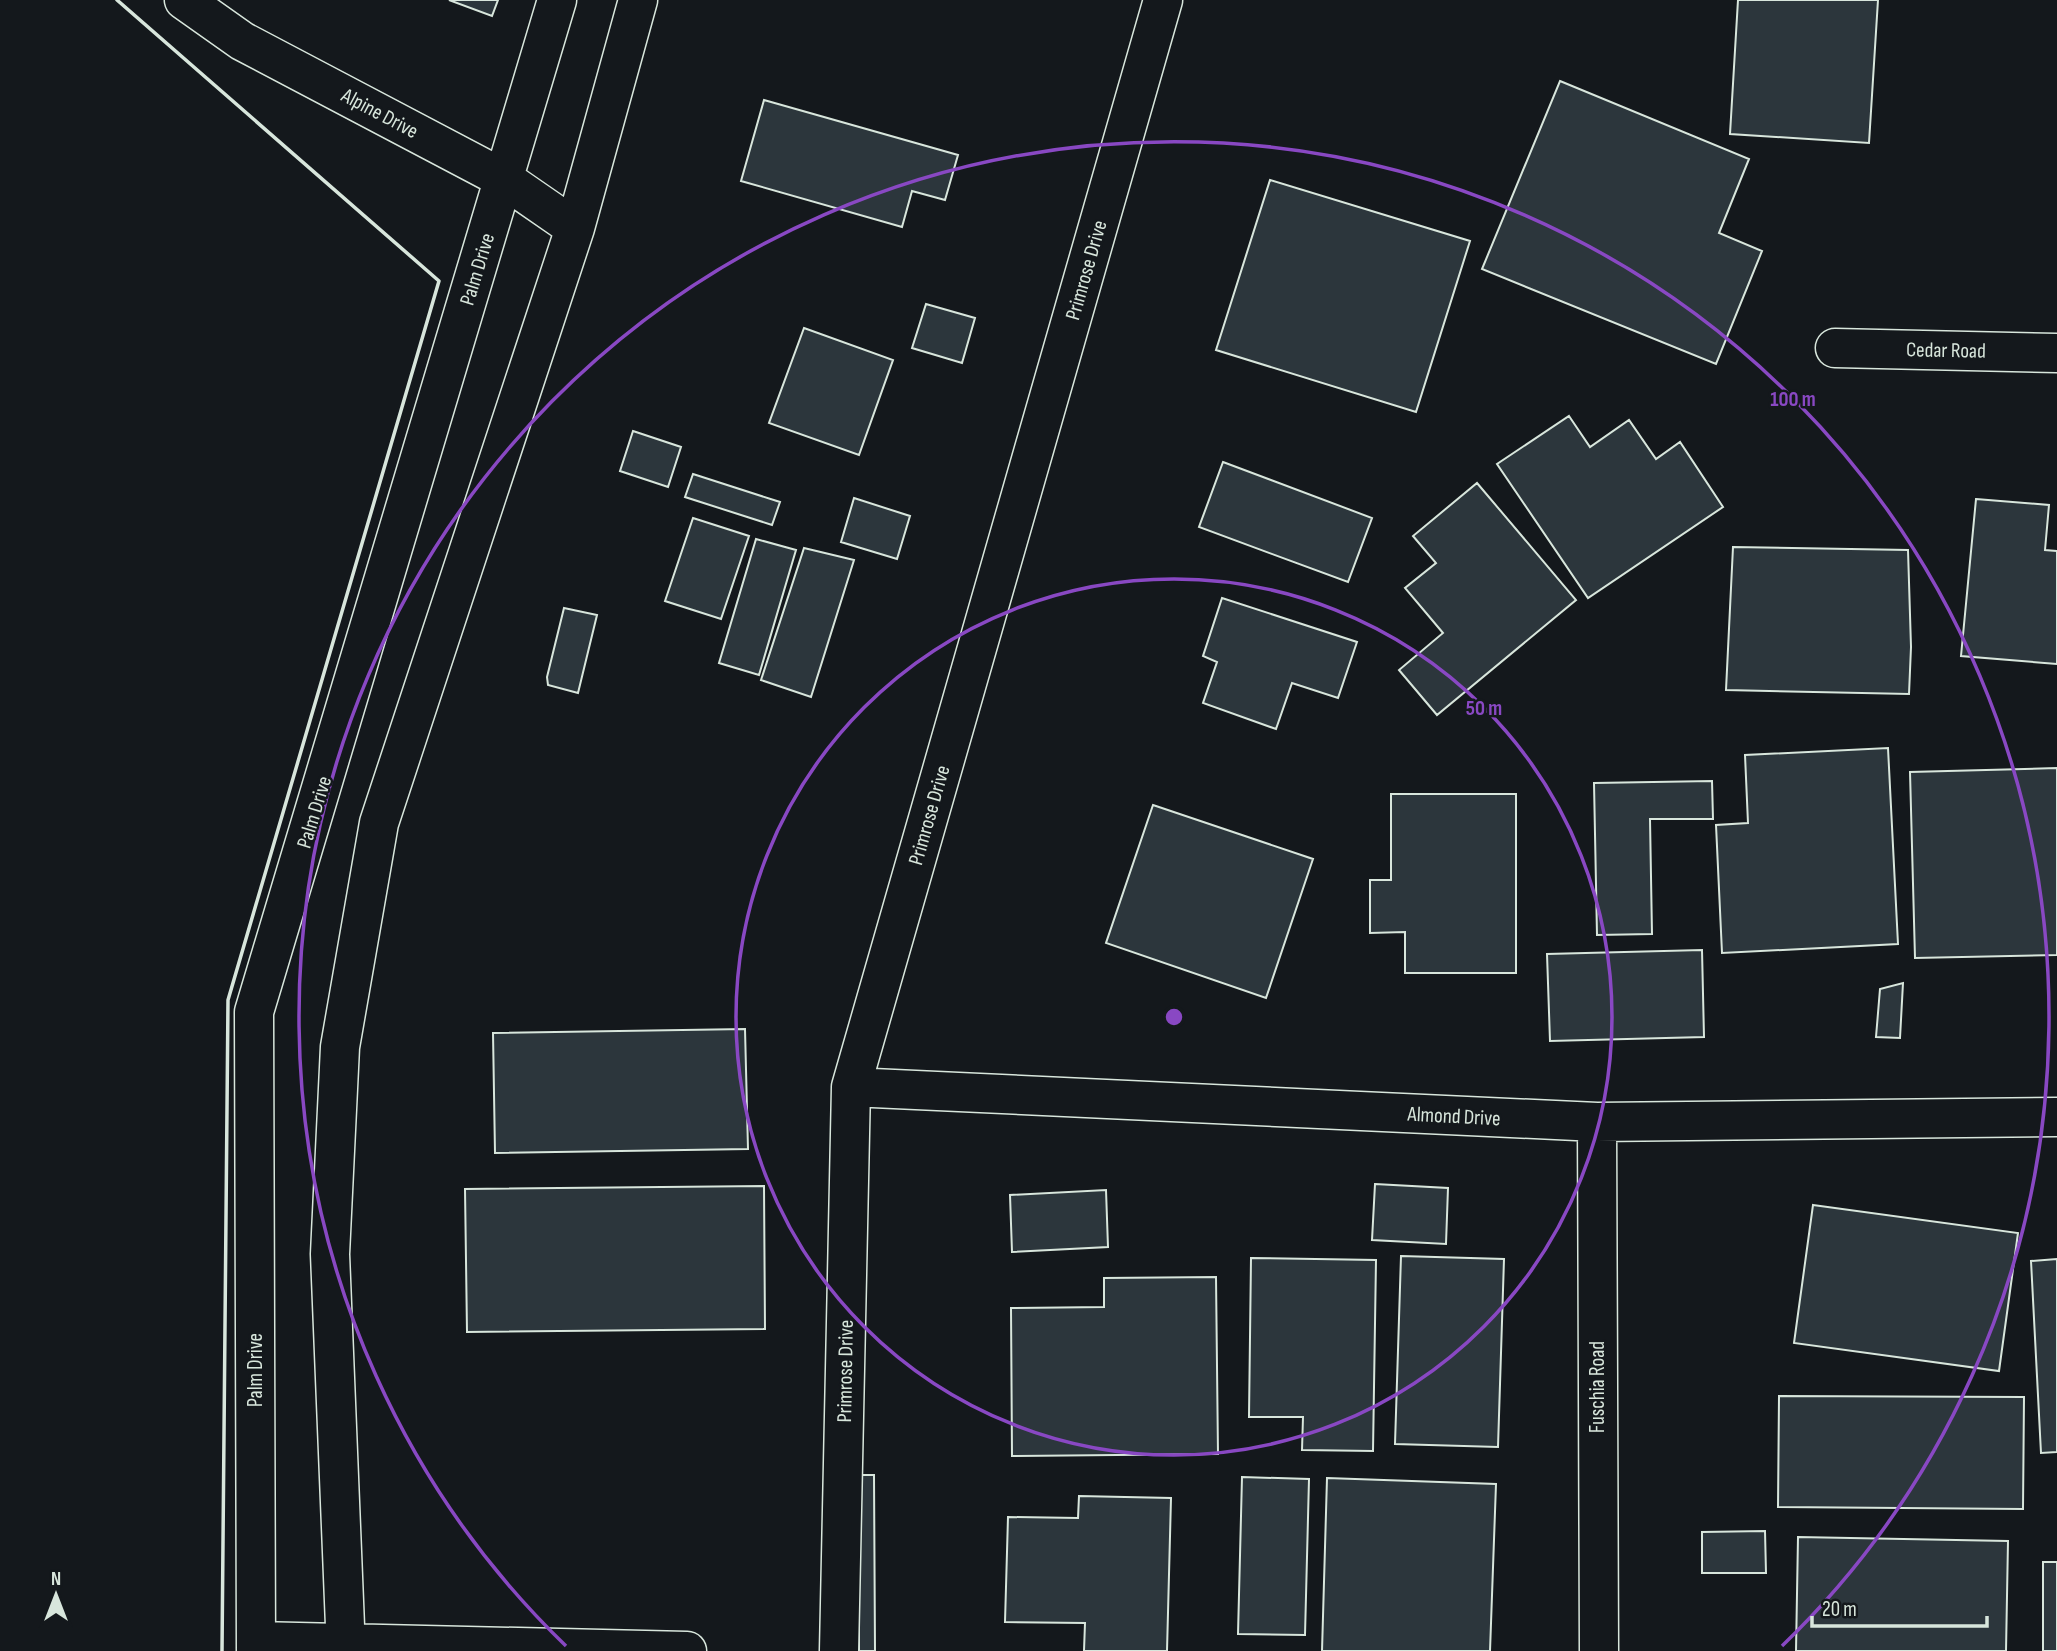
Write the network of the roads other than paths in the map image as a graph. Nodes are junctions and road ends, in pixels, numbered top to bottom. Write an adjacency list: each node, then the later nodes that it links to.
1 (184, 0): 5 (street, Alpine Drive)
2 (557, 0): 5 (street, Palm Drive)
3 (638, 0): 6 (street)
4 (1163, 0): 9 (street, Primrose Drive)
5 (504, 179): 6 (street, Alpine Drive); 12 (street, Palm Drive)
6 (575, 228): 13 (street)
7 (1835, 348): 8 (street, Cedar Road)
8 (2057, 352)
9 (851, 1087): 11 (street, Almond Drive); 15 (street, Primrose Drive)
10 (2057, 1117): 11 (street, Almond Drive)
11 (1597, 1122): 16 (street, Fuschia Road)
12 (256, 1646): 13 (street)
13 (346, 1647): 14 (street)
14 (687, 1651)
15 (839, 1651)
16 (1599, 1651)

